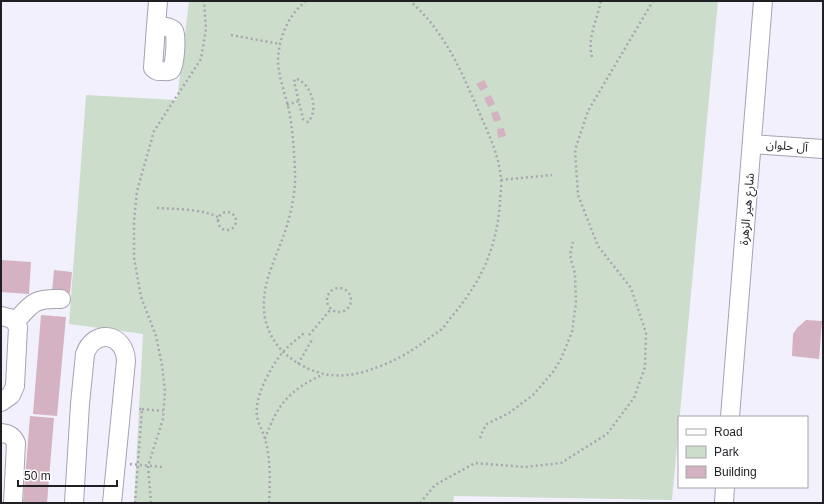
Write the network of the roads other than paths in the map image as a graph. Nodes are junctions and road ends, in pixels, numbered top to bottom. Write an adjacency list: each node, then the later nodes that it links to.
1 (158, 1): 3 (street)
2 (763, 1): 4 (street, شارع هير الزهرة)
3 (156, 26)
4 (752, 144): 5 (street, آل حلوان); 9 (street, شارع هير الزهرة)
5 (823, 149)
6 (61, 299): 7 (street)
7 (8, 319): 8 (street)
8 (1, 402)
9 (730, 416)
10 (1, 433): 11 (street)
11 (8, 476): 13 (street)
12 (725, 488): 16 (street)
13 (13, 503)
14 (74, 503): 15 (street)
15 (112, 503)
16 (724, 503)

